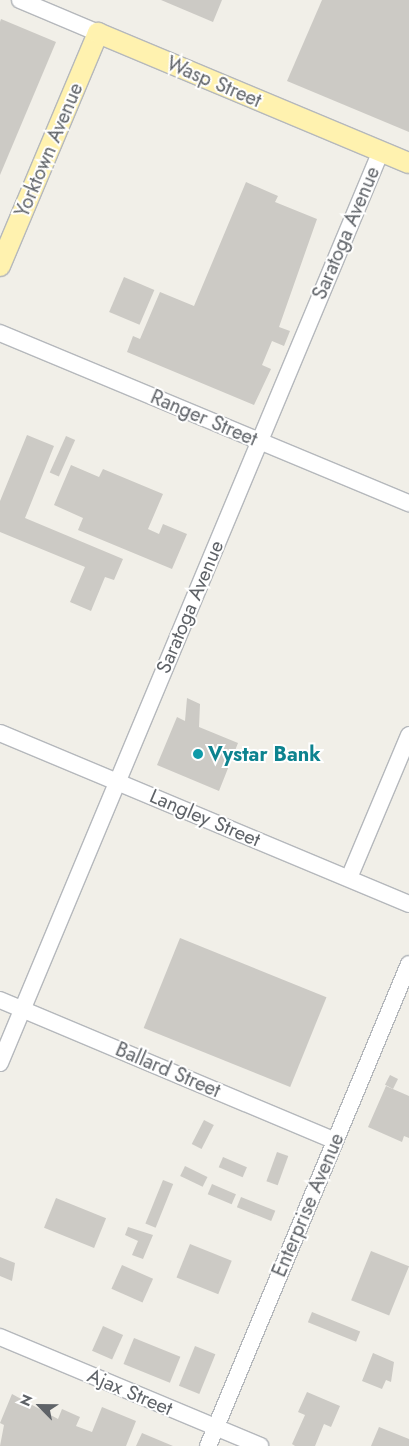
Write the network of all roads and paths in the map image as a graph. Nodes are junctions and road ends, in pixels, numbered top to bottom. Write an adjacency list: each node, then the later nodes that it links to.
1 (20, 0): 2 (street, Wasp Street)
2 (98, 33): 3 (main road, Wasp Street); 5 (main road, Yorktown Avenue)
3 (381, 151): 4 (main road, Wasp Street); 7 (street, Saratoga Avenue)
4 (409, 163)
5 (0, 266)
6 (0, 333): 7 (street, Ranger Street)
7 (259, 441): 8 (street, Ranger Street); 11 (street, Saratoga Avenue)
8 (409, 503)
9 (0, 733): 11 (street, Langley Street)
10 (409, 735): 12 (street)
11 (117, 781): 12 (street, Langley Street); 16 (street, Saratoga Avenue)
12 (349, 878): 13 (street, Langley Street)
13 (409, 904)
14 (409, 964): 18 (street, Enterprise Avenue)
15 (0, 1000): 16 (street, Ballard Street)
16 (22, 1010): 17 (street, Saratoga Avenue); 18 (street, Ballard Street)
17 (0, 1063)
18 (335, 1141): 20 (street, Enterprise Avenue)
19 (0, 1338): 20 (street, Ajax Street)
20 (216, 1427): 21 (street, Enterprise Avenue); 22 (street, Ajax Street)
21 (208, 1446)
22 (260, 1446)

